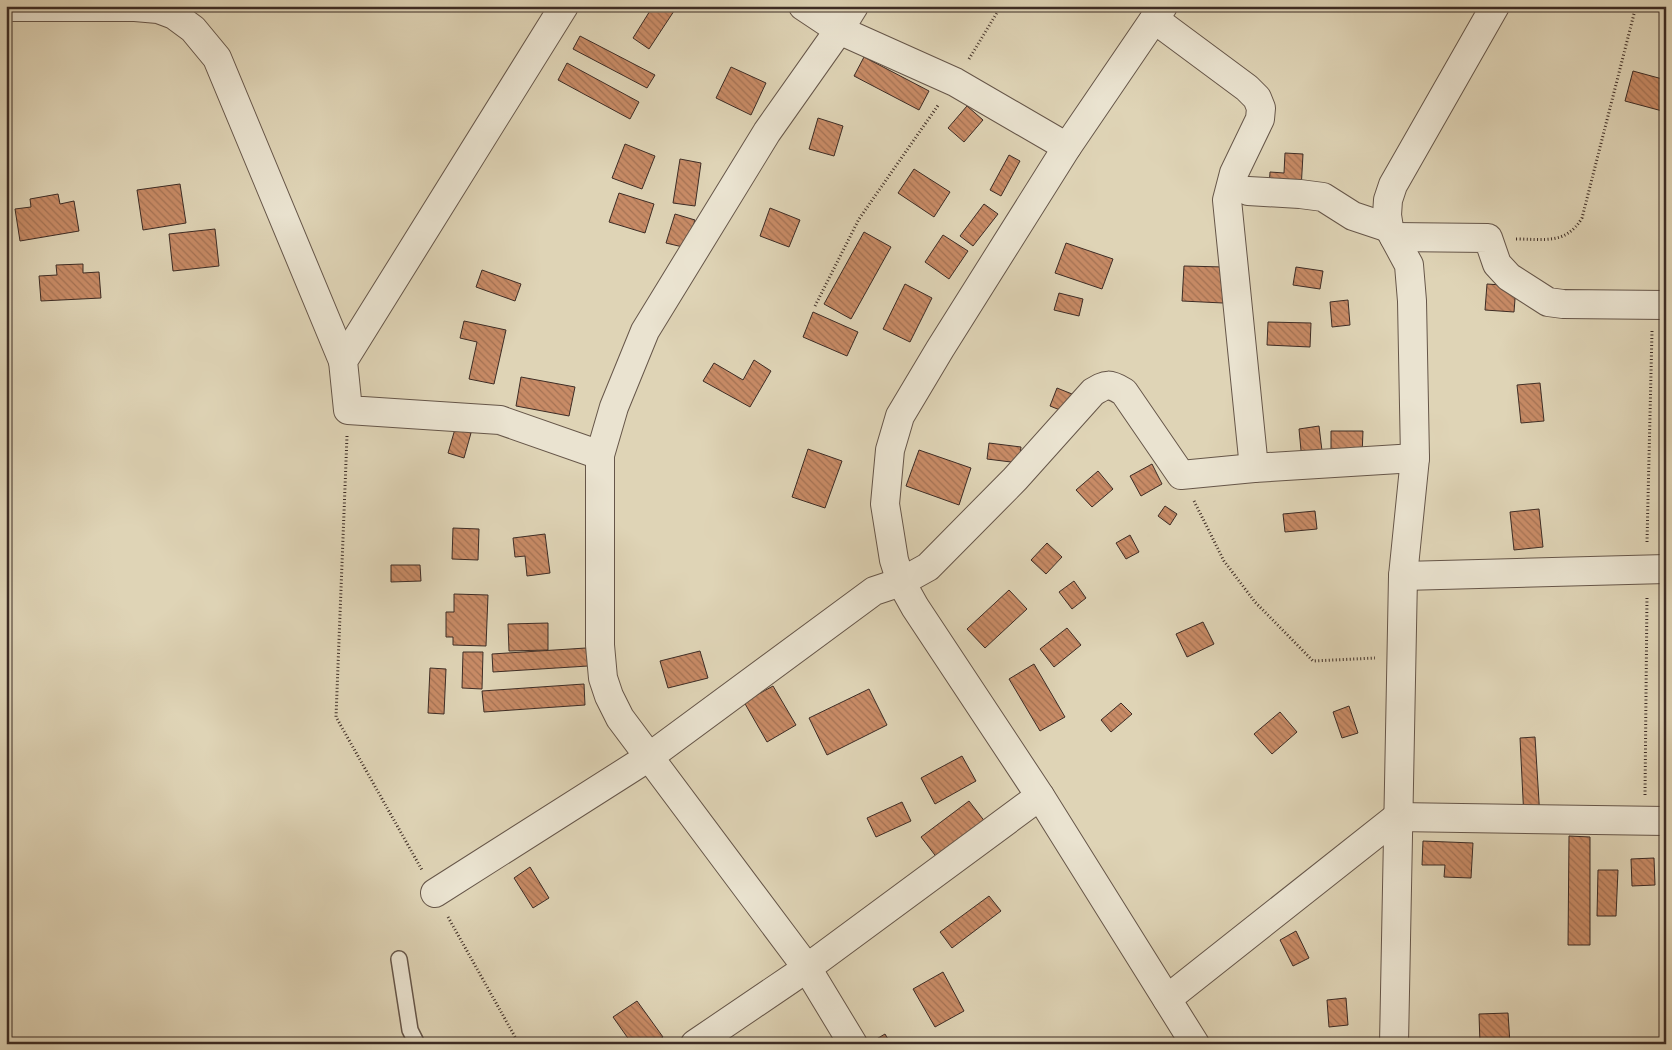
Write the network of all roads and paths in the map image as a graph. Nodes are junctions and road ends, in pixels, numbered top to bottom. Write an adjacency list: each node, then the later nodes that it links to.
1 (564, 6): 17 (street)
2 (803, 6): 9 (street)
3 (854, 6): 9 (street)
4 (1001, 6): 10 (path)
5 (1495, 6): 13 (street)
6 (1636, 6): 14 (path)
7 (6, 7): 17 (street)
8 (1159, 13): 11 (street); 21 (street)
9 (839, 30): 10 (street); 19 (street)
10 (955, 82): 11 (street); 16 (path)
11 (1067, 147): 25 (street)
12 (1248, 191): 13 (street)
13 (1392, 232): 14 (street); 20 (street)
14 (1488, 238): 15 (street)
15 (1666, 305)
16 (816, 306)
17 (343, 361): 18 (street)
18 (348, 410): 19 (street); 31 (path)
19 (600, 455): 27 (street)
20 (1415, 458): 21 (street); 24 (street)
21 (1254, 468): 22 (street)
22 (1181, 476): 25 (street); 26 (path)
23 (1666, 569): 24 (street)
24 (1402, 576): 26 (street)
25 (901, 582): 27 (street); 28 (street)
26 (1400, 656): 29 (street)
27 (649, 757): 31 (street); 33 (street)
28 (1040, 796): 33 (street); 34 (street)
29 (1397, 817): 30 (street); 34 (street); 40 (street)
30 (1666, 821)
31 (435, 894): 36 (path)
32 (399, 959): 35 (lane)
33 (807, 968): 37 (street); 38 (street)
34 (1166, 999): 39 (street)
35 (417, 1044)
36 (519, 1044)
37 (695, 1044)
38 (852, 1044)
39 (1195, 1044)
40 (1394, 1044)

